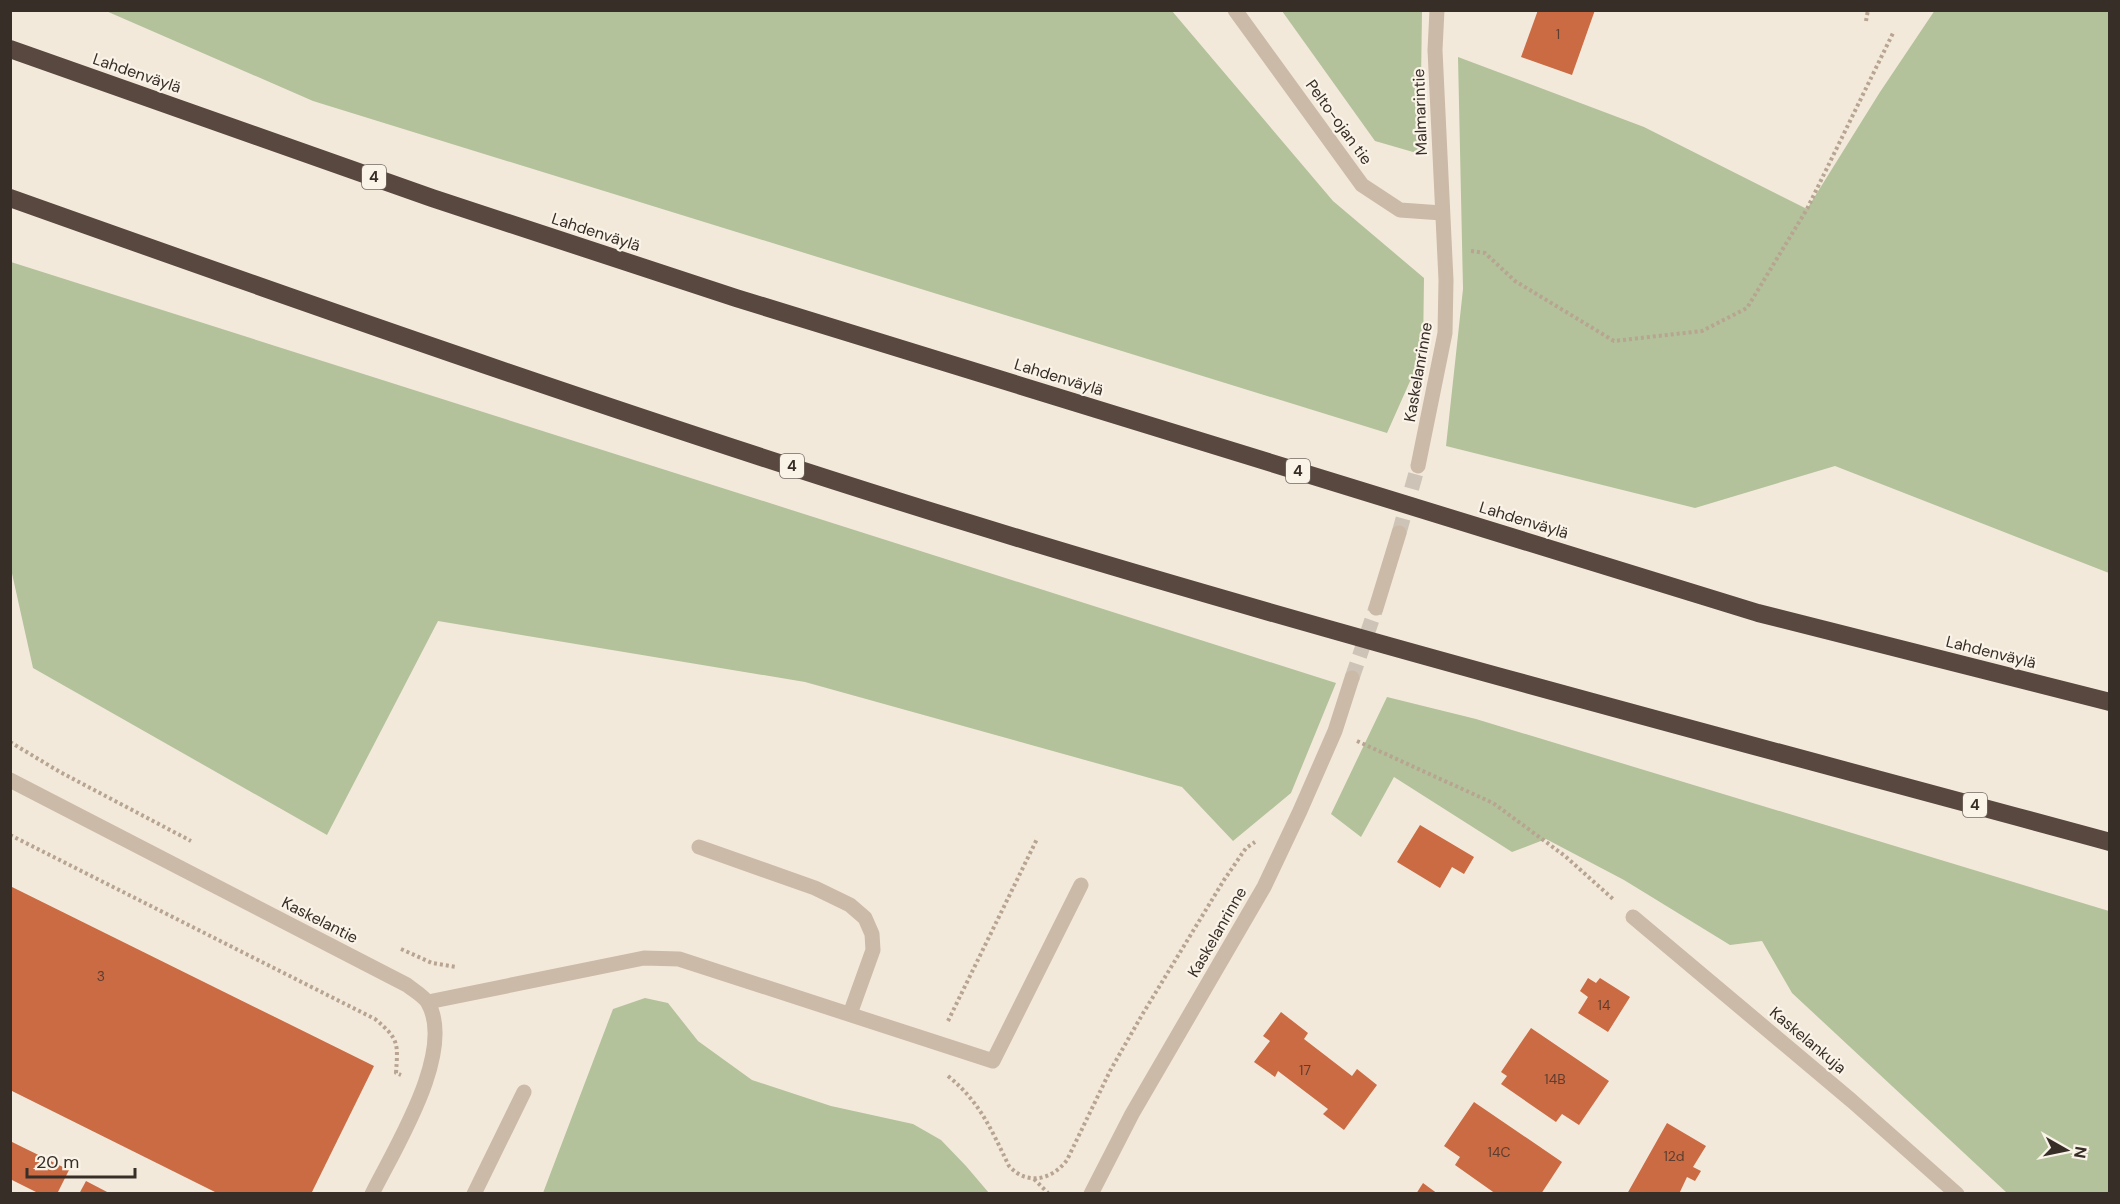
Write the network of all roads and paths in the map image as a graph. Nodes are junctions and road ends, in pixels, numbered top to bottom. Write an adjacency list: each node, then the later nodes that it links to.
1 (1235, 10): 8 (street, Pelto-ojan tie)
2 (1437, 10): 8 (street, Malmarintie)
3 (1868, 10): 4 (path)
4 (1866, 21)
5 (1894, 31): 9 (path)
6 (12, 50): 14 (highway, Lahdenväylä / 4)
7 (10, 198): 21 (highway, 4)
8 (1442, 213): 9 (street, Kaskelanrinne)
9 (1444, 247): 10 (street, Kaskelanrinne)
10 (1418, 466)
11 (1398, 533): 12 (street)
12 (1376, 608)
13 (1352, 678): 15 (street, Kaskelanrinne)
14 (2109, 702)
15 (1335, 731): 24 (path); 36 (street, Kaskelanrinne)
16 (10, 742): 20 (path)
17 (10, 780): 27 (street, Kaskelantie)
18 (10, 836): 30 (path)
19 (1037, 839): 29 (path)
20 (193, 842)
21 (2109, 842)
22 (699, 847): 28 (street)
23 (1081, 885): 29 (street)
24 (1633, 917): 37 (street, Kaskelankuja)
25 (393, 945): 26 (path)
26 (456, 967)
27 (428, 1002): 28 (street); 33 (street)
28 (850, 1014): 29 (street)
29 (937, 1044)
30 (396, 1073)
31 (524, 1092): 34 (street)
32 (1033, 1179): 35 (path)
33 (372, 1194)
34 (474, 1194)
35 (1048, 1194)
36 (1091, 1194)
37 (1957, 1194)

